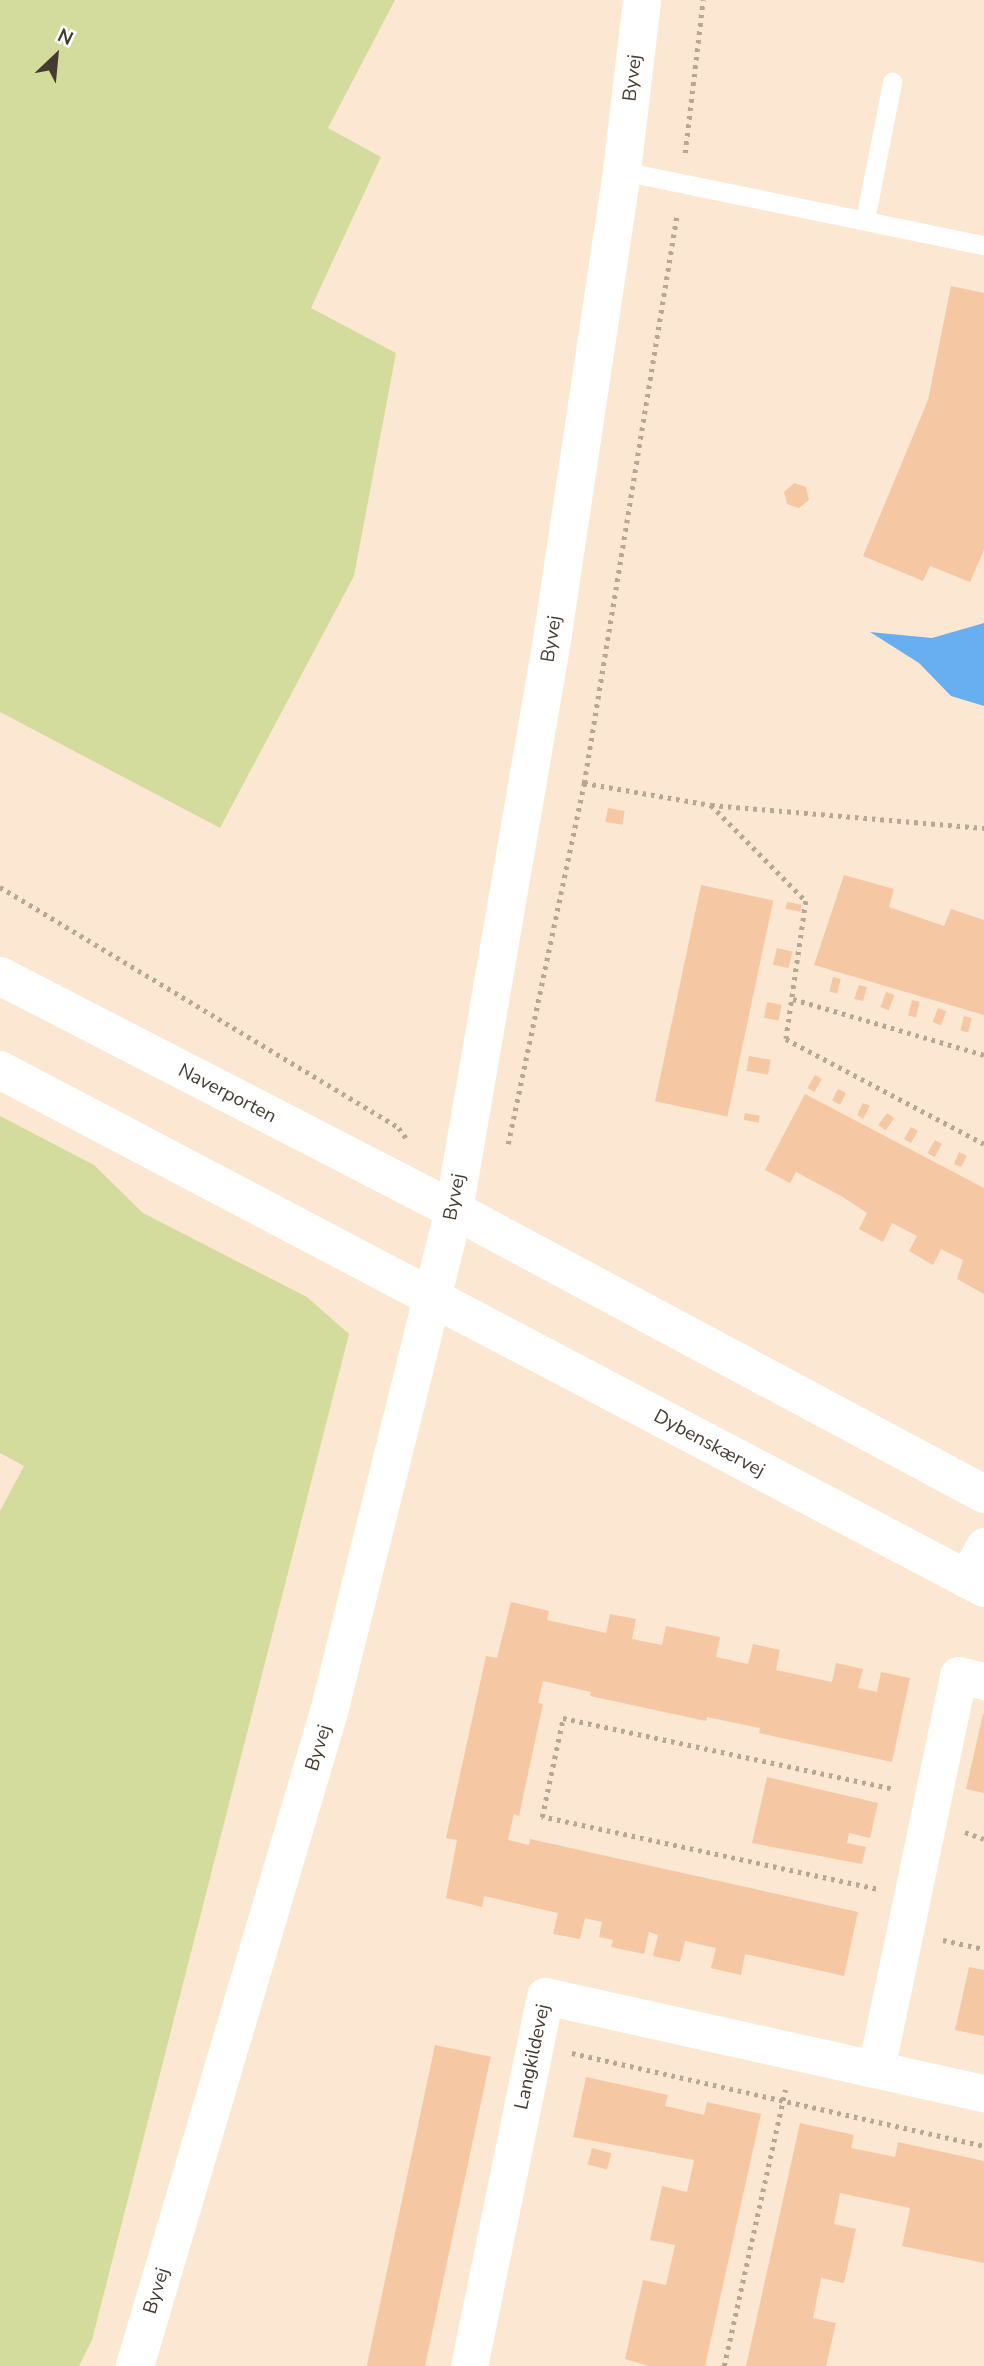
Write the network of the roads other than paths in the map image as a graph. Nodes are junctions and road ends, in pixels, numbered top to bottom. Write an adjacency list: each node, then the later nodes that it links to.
1 (642, 0): 3 (street, Byvej)
2 (892, 82): 4 (lane)
3 (622, 171): 4 (lane); 8 (street, Byvej)
4 (865, 220): 5 (lane)
5 (984, 245)
6 (0, 976): 8 (street, Naverporten)
7 (0, 1070): 9 (street)
8 (454, 1210): 9 (street, Byvej); 10 (street)
9 (434, 1299): 12 (street, Dybenskærvej); 16 (street, Byvej)
10 (984, 1494)
11 (984, 1546): 12 (street)
12 (975, 1583)
13 (984, 1681): 14 (street)
14 (876, 2069): 15 (street, Langkildevej); 17 (street, Langkildevej)
15 (984, 2093)
16 (135, 2366)
17 (469, 2366)

